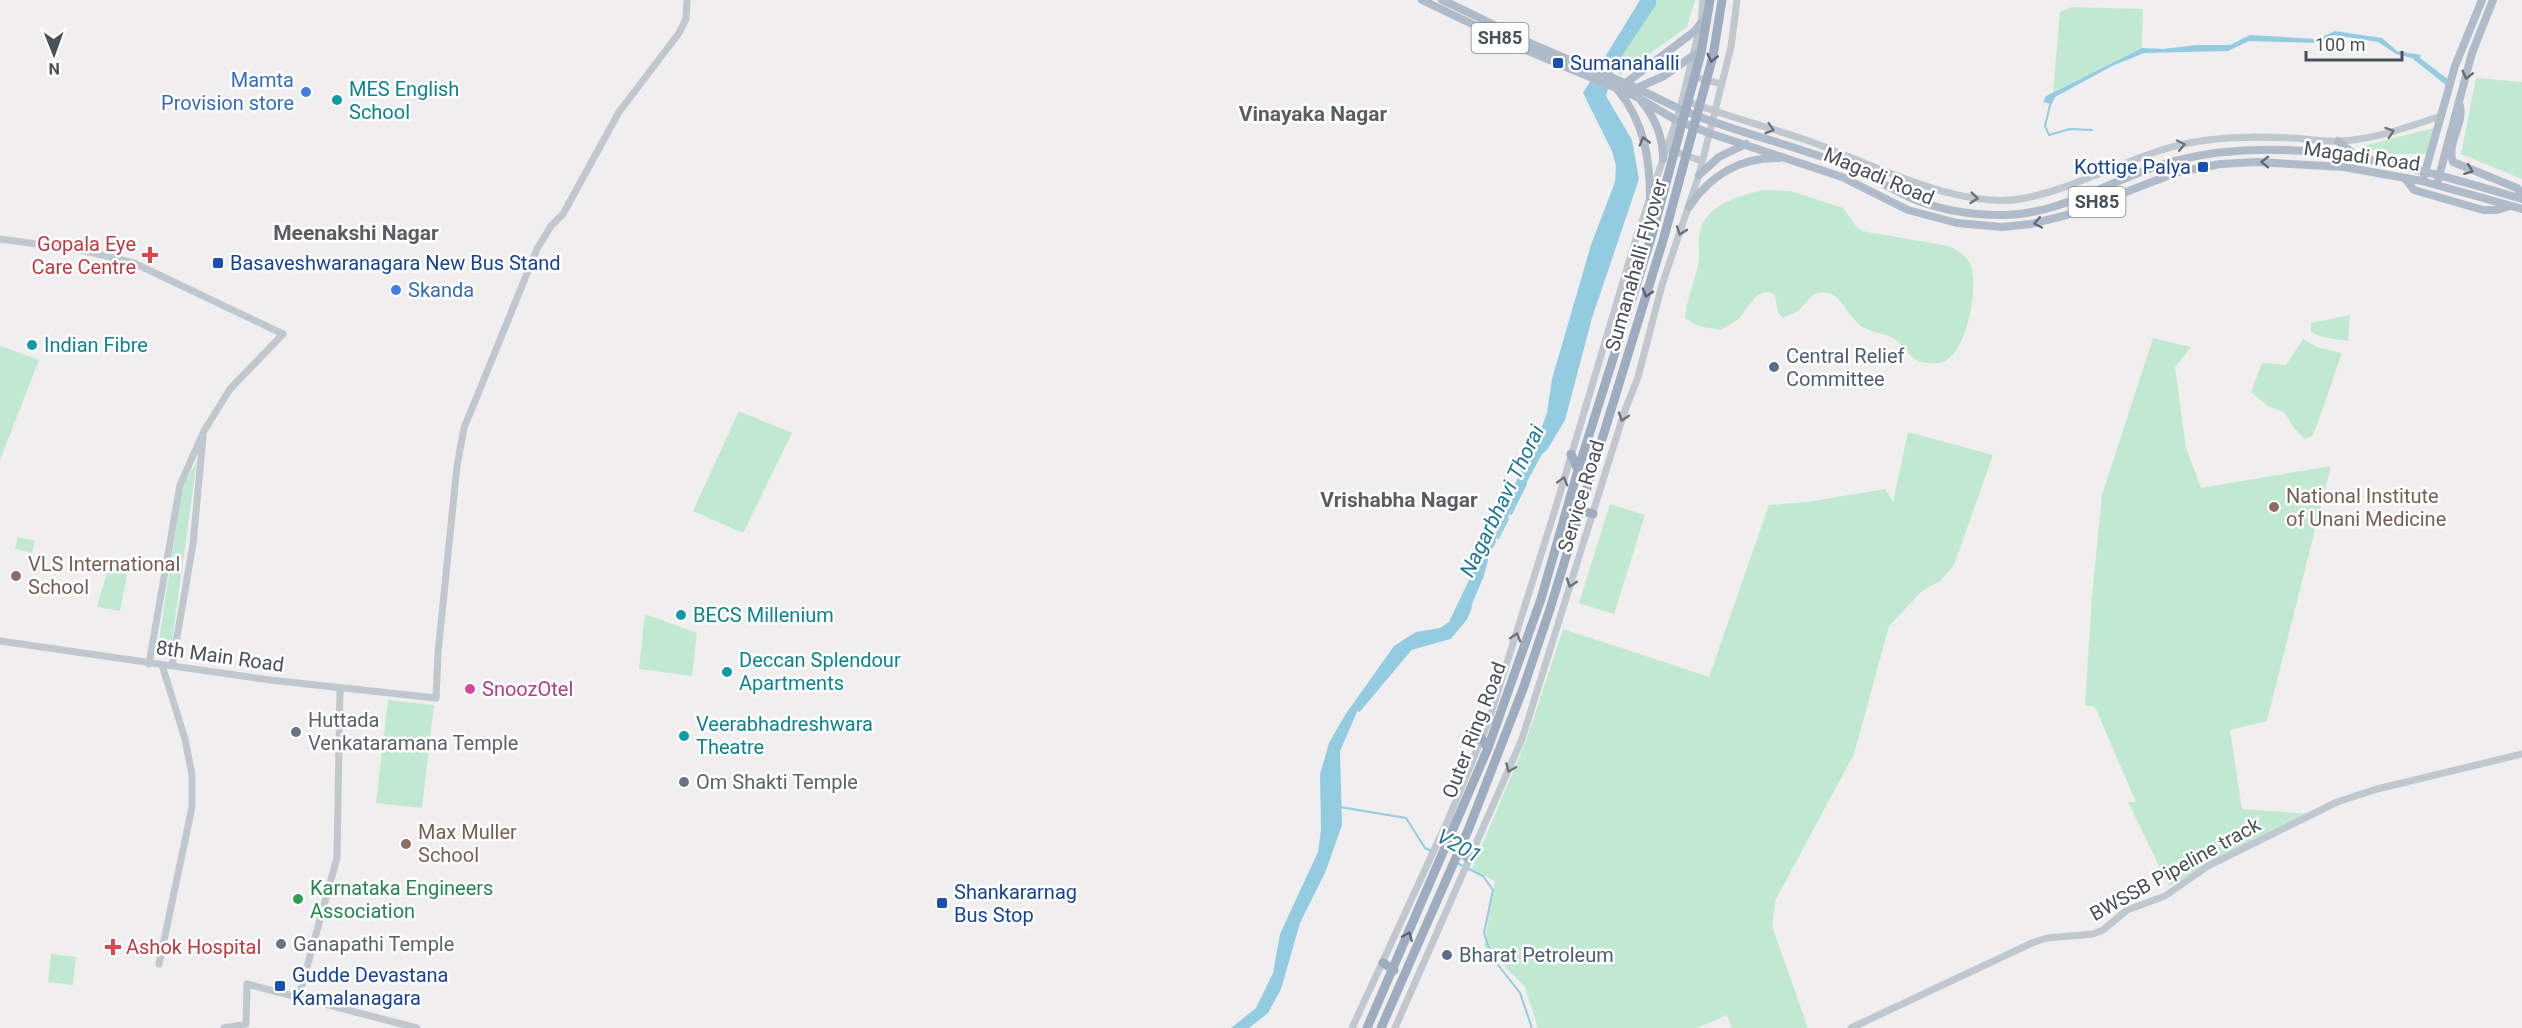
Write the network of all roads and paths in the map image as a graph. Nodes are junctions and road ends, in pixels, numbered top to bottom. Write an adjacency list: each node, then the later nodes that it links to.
1 (687, 0): 57 (street, 8th Main Road)
2 (1422, 0): 12 (main road, Magadi Road / SH85)
3 (1442, 0): 12 (main road, Magadi Road / SH85)
4 (1703, 0): 10 (street)
5 (1710, 0): 47 (highway, Sumanahalli Flyover)
6 (1722, 0): 48 (highway, Sumanahalli Flyover, one-way to 48)
7 (1737, 0): 15 (street, Service Road)
8 (2482, 0): 22 (main road)
9 (2493, 0): 19 (main road, one-way to 19)
10 (1701, 23): 11 (street); 14 (main road)
11 (1694, 55): 13 (street); 17 (main road)
12 (1582, 69): 16 (main road, Magadi Road / SH85)
13 (1690, 75): 15 (street); 18 (street)
14 (1626, 83): 16 (main road, Magadi Road / SH85); 17 (main road, Magadi Road / SH85)
15 (1721, 84): 21 (street, Service Road)
16 (1615, 85): 17 (main road, Magadi Road / SH85); 40 (main road, one-way to 16)
17 (1636, 92): 20 (main road, Magadi Road / SH85); 23 (main road, Magadi Road / SH85); 30 (main road)
18 (1683, 99): 20 (street); 21 (street, Magadi Road)
19 (2459, 103): 34 (main road); 39 (main road, one-way to 39)
20 (1680, 109): 23 (street); 24 (main road, Magadi Road / SH85)
21 (1714, 111): 24 (street, Service Road); 26 (street, Magadi Road, one-way to 26)
22 (2440, 117): 26 (street, Magadi Road, one-way to 22); 33 (main road)
23 (1676, 120): 25 (main road, Magadi Road / SH85); 28 (street)
24 (1712, 121): 25 (street, Service Road); 29 (main road, Magadi Road / SH85)
25 (1709, 133): 27 (main road, Magadi Road / SH85); 32 (street, Service Road)
26 (2338, 141): 29 (main road)
27 (1746, 144): 31 (main road, Magadi Road / SH85); 35 (main road)
28 (1666, 149): 30 (street); 32 (street)
29 (2359, 158): 33 (main road, Magadi Road / SH85)
30 (1663, 159): 40 (street)
31 (1797, 160): 36 (main road, Magadi Road / SH85, one-way to 31); 42 (main road)
32 (1702, 161): 35 (street, Service Road)
33 (2425, 171): 34 (main road, Magadi Road / SH85); 37 (main road)
34 (2439, 174): 38 (main road); 39 (main road, Magadi Road / SH85)
35 (1699, 175): 42 (street, Service Road)
36 (2406, 180): 37 (main road, Magadi Road / SH85); 41 (main road)
37 (2422, 181): 38 (main road, Magadi Road / SH85)
38 (2437, 185): 41 (main road, Magadi Road / SH85)
39 (2522, 197)
40 (1650, 199): 46 (street)
41 (2510, 206): 43 (main road, Magadi Road / SH85)
42 (1689, 207): 50 (street, Service Road, one-way to 50)
43 (2522, 209)
44 (0, 239): 45 (street)
45 (204, 431): 54 (street); 56 (street)
46 (1571, 454): 47 (highway); 49 (street, one-way to 46)
47 (1578, 470): 51 (highway, Outer Ring Road)
48 (1580, 510): 50 (highway); 52 (highway, Sumanahalli Flyover)
49 (1554, 513): 51 (highway); 58 (street, one-way to 49)
50 (1593, 514): 62 (street, Service Road, one-way to 62)
51 (1565, 517): 59 (highway, Outer Ring Road)
52 (1572, 538): 61 (highway, Outer Ring Road)
53 (0, 640): 54 (street, 8th Main Road)
54 (150, 664): 55 (street, 8th Main Road)
55 (162, 665): 56 (street, 8th Main Road); 64 (street)
56 (172, 666): 57 (street, 8th Main Road)
57 (340, 689): 67 (street)
58 (1481, 738): 59 (highway); 63 (street)
59 (1488, 748): 65 (highway, Outer Ring Road, one-way to 59)
60 (2522, 754): 75 (street, BWSSB Pipeline track)
61 (1456, 859): 62 (highway); 66 (highway, Outer Ring Road)
62 (1469, 861): 68 (street, Service Road)
63 (1383, 963): 65 (highway); 71 (street)
64 (159, 964)
65 (1394, 970): 72 (highway, Outer Ring Road)
66 (1395, 994): 68 (highway); 73 (highway, Outer Ring Road)
67 (299, 996): 69 (street); 70 (street)
68 (1407, 999): 74 (street)
69 (224, 1028)
70 (417, 1028)
71 (1352, 1028)
72 (1367, 1028)
73 (1381, 1028)
74 (1395, 1028)
75 (1851, 1028)

